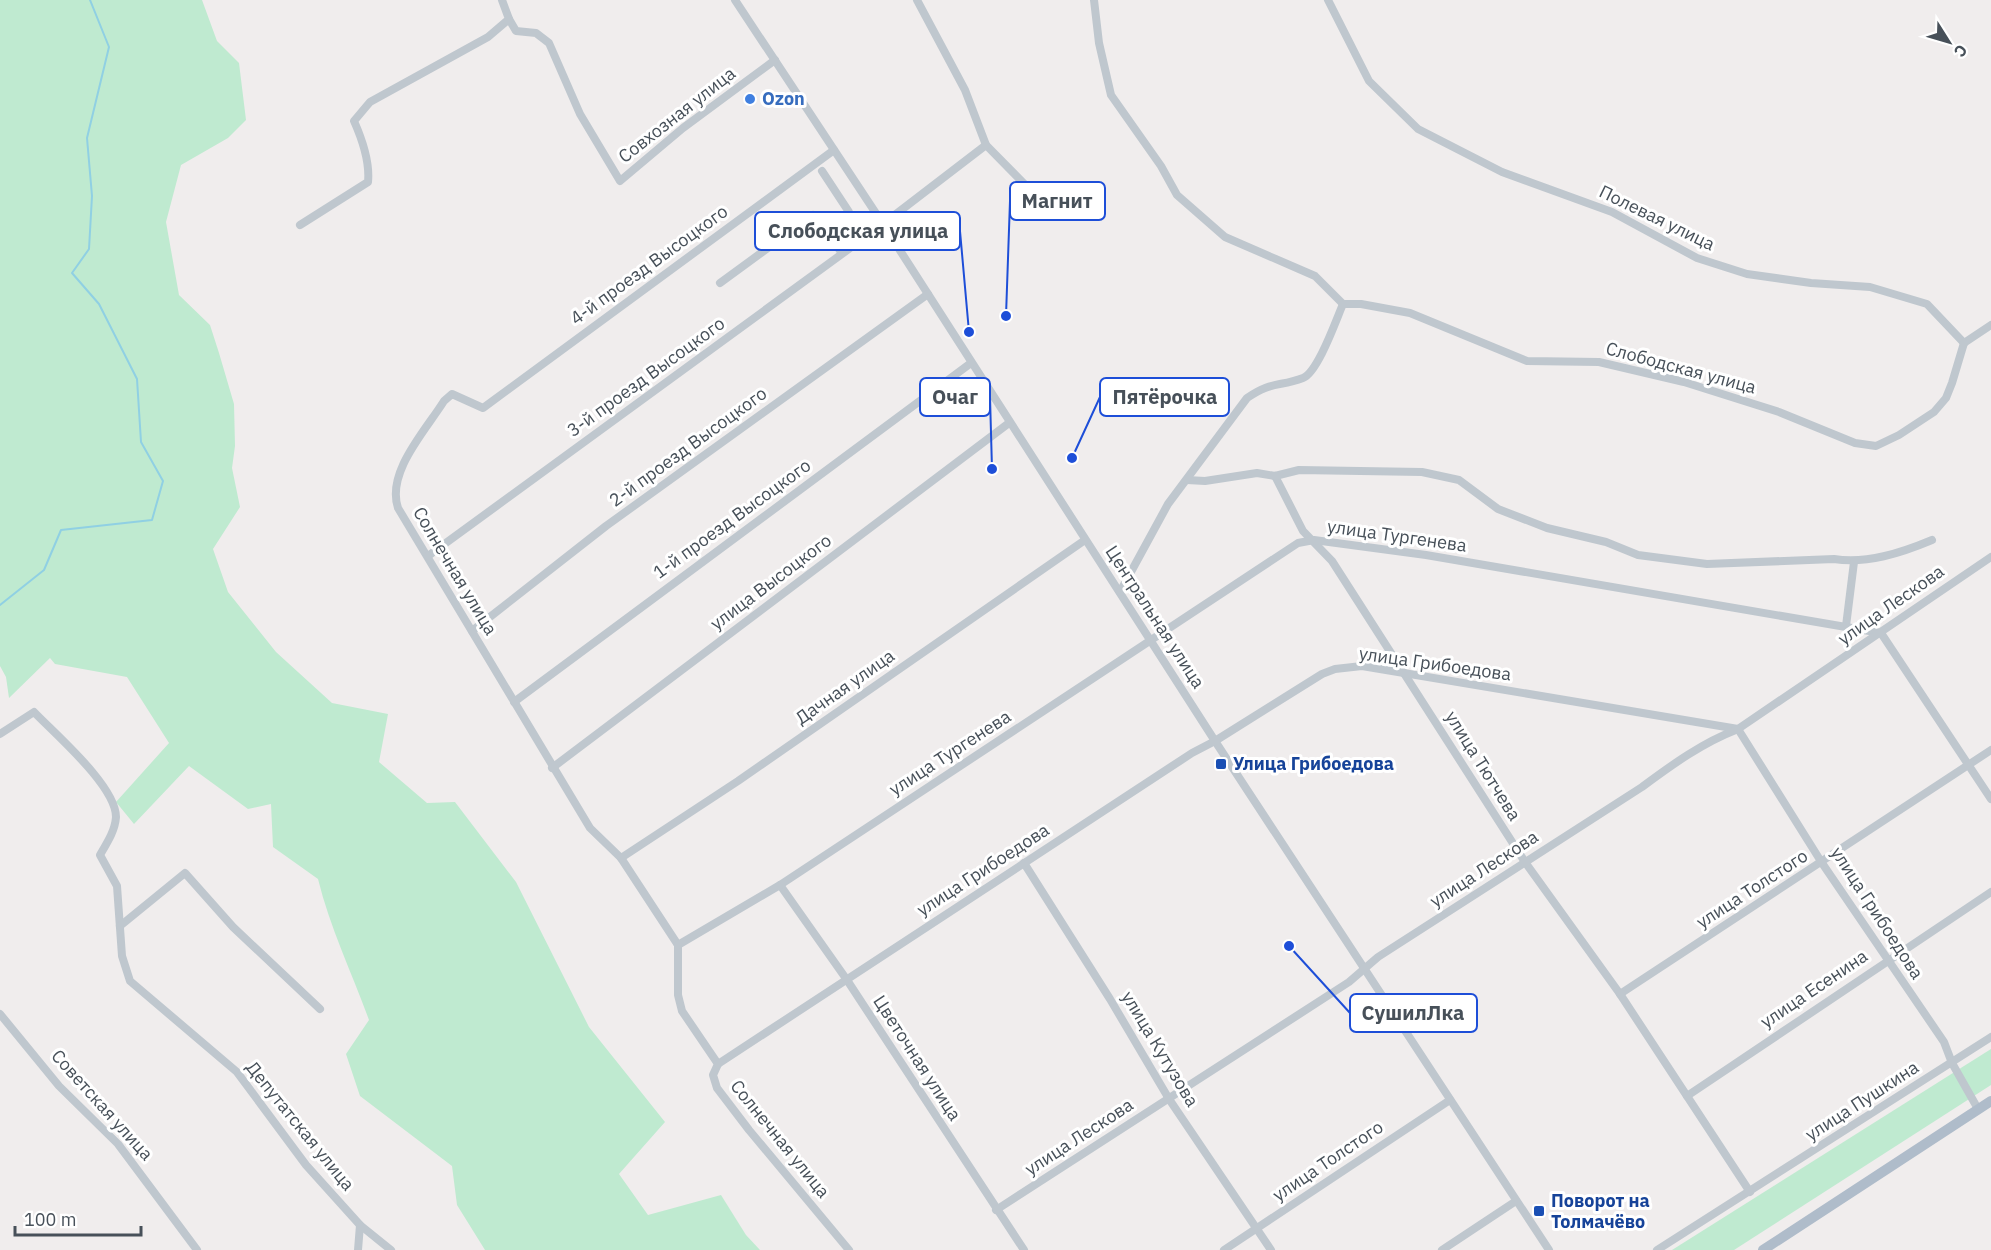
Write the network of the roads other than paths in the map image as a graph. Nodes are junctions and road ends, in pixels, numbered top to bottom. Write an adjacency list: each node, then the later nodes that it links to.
1 (502, 0): 6 (street)
2 (735, 0): 7 (street, Центральная улица)
3 (918, 0): 8 (street)
4 (1094, 0): 18 (street)
5 (1328, 0): 20 (street, Полевая улица)
6 (509, 19): 7 (street, Совхозная улица); 13 (street)
7 (775, 60): 9 (street, Центральная улица)
8 (986, 145): 11 (street); 12 (street, 3-й проезд Высоцкого)
9 (834, 150): 12 (street, Центральная улица); 22 (street, 4-й проезд Высоцкого)
10 (822, 171): 14 (street)
11 (1045, 205)
12 (883, 224): 15 (street, 3-й проезд Высоцкого); 17 (street, Центральная улица)
13 (300, 225)
14 (826, 233): 15 (street); 16 (street)
15 (842, 253): 29 (street, 3-й проезд Высоцкого)
16 (720, 283)
17 (928, 294): 21 (street, Центральная улица); 34 (street, 2-й проезд Высоцкого)
18 (1343, 304): 20 (street, Слободская улица); 25 (street)
19 (1991, 325): 20 (street)
20 (1964, 343)
21 (971, 363): 23 (street, Центральная улица); 38 (street, 1-й проезд Высоцкого)
22 (452, 394): 29 (street, Солнечная улица)
23 (1009, 423): 26 (street, Центральная улица); 44 (street, улица Высоцкого)
24 (1275, 476): 25 (street); 27 (street, улица Тютчева); 31 (street)
25 (1187, 480): 32 (street)
26 (1085, 540): 32 (street, Центральная улица); 46 (street, Дачная улица)
27 (1314, 540): 33 (street, улица Тургенева); 36 (street, улица Тургенева); 37 (street, улица Тютчева)
28 (1932, 540): 31 (street)
29 (428, 556): 34 (street, Солнечная улица)
30 (1991, 557): 35 (street, улица Лескова)
31 (1854, 562): 33 (street)
32 (1120, 592): 36 (street, Центральная улица)
33 (1846, 626): 35 (street, улица Тургенева)
34 (472, 631): 38 (street, Солнечная улица)
35 (1881, 633): 39 (street, улица Лескова); 43 (street)
36 (1150, 640): 41 (street, Центральная улица); 50 (street, улица Тургенева)
37 (1406, 675): 39 (street, улица Грибоедова); 41 (street, улица Грибоедова); 47 (street, улица Тютчева)
38 (513, 702): 44 (street, Солнечная улица)
39 (1738, 729): 47 (street, улица Лескова); 49 (street, улица Грибоедова)
40 (0, 734): 52 (street, Депутатская улица)
41 (1215, 741): 48 (street, улица Грибоедова); 55 (street, Центральная улица)
42 (1991, 750): 43 (street, улица Толстого)
43 (1968, 765): 45 (street); 49 (street, улица Толстого)
44 (552, 768): 46 (street)
45 (1991, 799)
46 (621, 858): 53 (street)
47 (1525, 862): 55 (street, улица Лескова); 57 (street, улица Тютчева)
48 (1024, 863): 56 (street, улица Грибоедова); 64 (street, улица Кутузова)
49 (1822, 863): 54 (street, улица Грибоедова); 57 (street, улица Толстого)
50 (780, 885): 53 (street, улица Тургенева); 56 (street, Цветочная улица)
51 (1991, 892): 54 (street, улица Есенина)
52 (120, 926): 58 (street); 71 (street, Депутатская улица)
53 (678, 945): 62 (street, Солнечная улица)
54 (1887, 960): 61 (street, улица Грибоедова); 63 (street, улица Есенина)
55 (1364, 968): 64 (street, улица Лескова); 65 (street, Центральная улица)
56 (847, 980): 62 (street, улица Грибоедова); 70 (street, Цветочная улица)
57 (1620, 994): 63 (street, улица Тютчева)
58 (320, 1009)
59 (0, 1014): 73 (street, Советская улица)
60 (1991, 1037): 61 (street, улица Пушкина)
61 (1952, 1063): 67 (street, улица Грибоедова); 68 (street, улица Пушкина)
62 (718, 1064): 76 (street, Солнечная улица)
63 (1687, 1096): 68 (street, улица Тютчева)
64 (1169, 1099): 70 (street, улица Лескова); 72 (street, улица Кутузова)
65 (1450, 1100): 69 (street, Центральная улица); 72 (street, улица Толстого)
66 (1991, 1101): 67 (main road)
67 (1978, 1109): 83 (main road)
68 (1750, 1192): 82 (street, улица Пушкина)
69 (1516, 1201): 80 (street); 81 (street, Центральная улица)
70 (996, 1210): 77 (street, Цветочная улица)
71 (360, 1225): 74 (street); 75 (street, Депутатская улица)
72 (1257, 1228): 78 (street, улица Толстого); 79 (street, улица Кутузова)
73 (196, 1250)
74 (358, 1250)
75 (391, 1250)
76 (849, 1250)
77 (1024, 1250)
78 (1224, 1250)
79 (1271, 1250)
80 (1442, 1250)
81 (1549, 1250)
82 (1657, 1250)
83 (1763, 1250)

